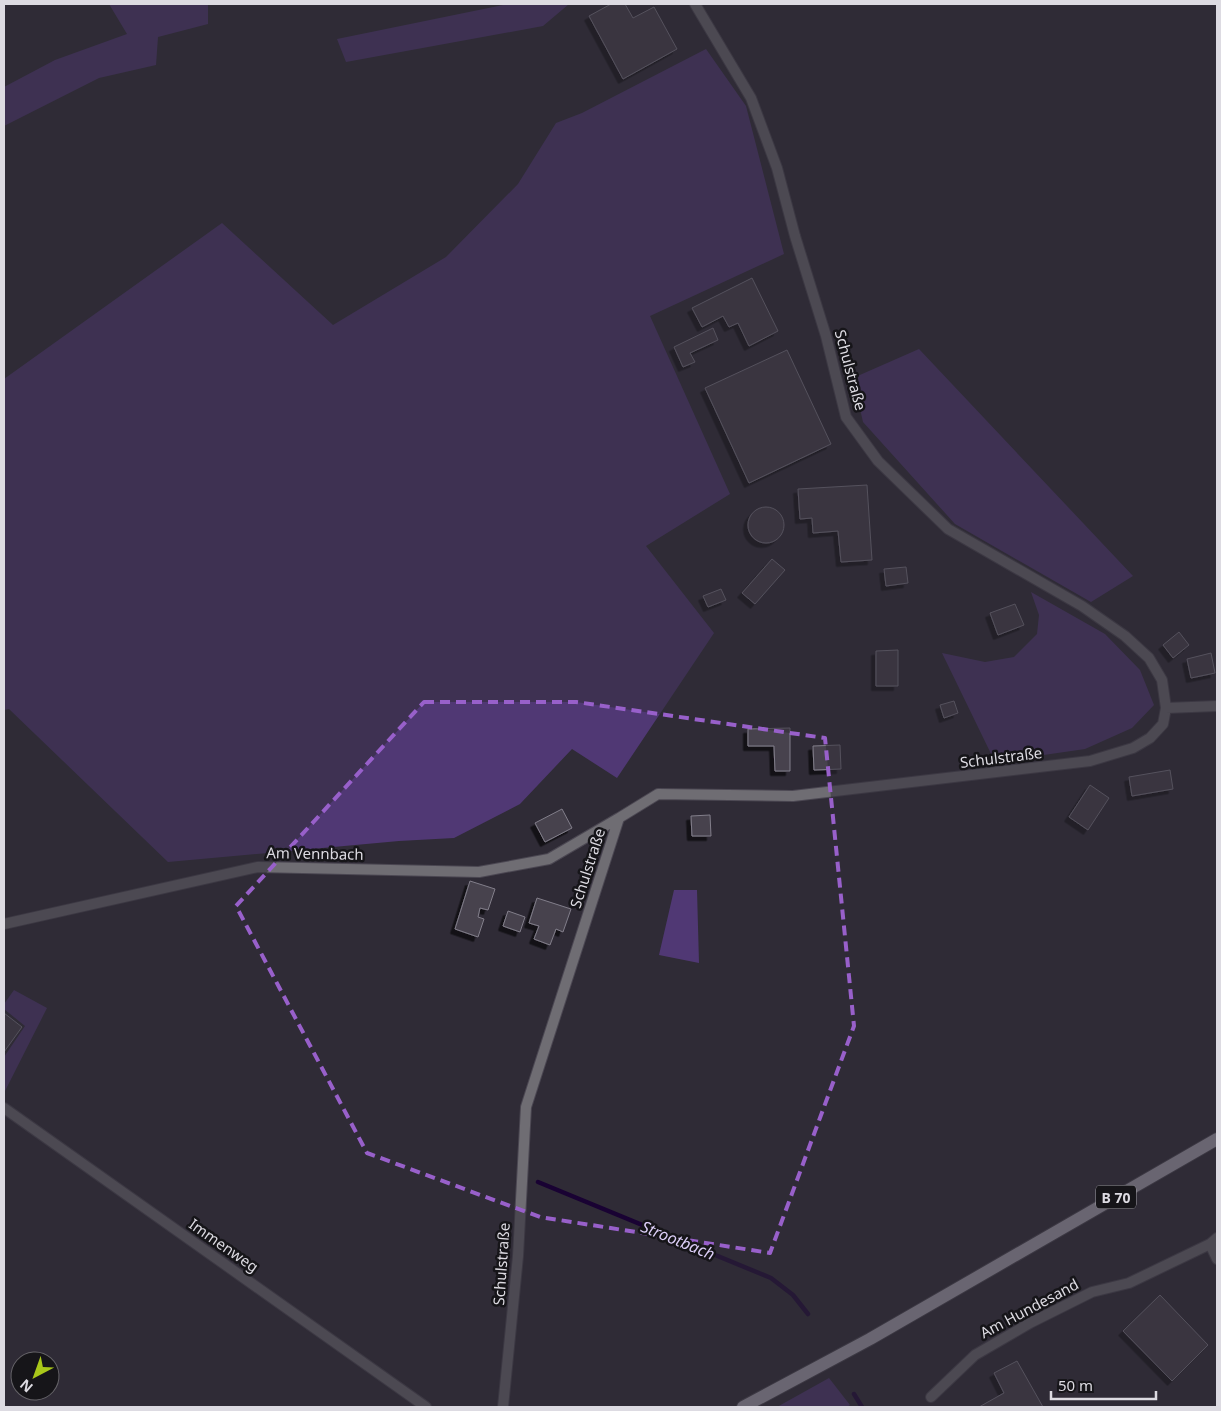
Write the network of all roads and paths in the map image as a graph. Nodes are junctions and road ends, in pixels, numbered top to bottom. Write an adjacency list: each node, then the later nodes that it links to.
1 (695, 4): 3 (street, Schulstraße)
2 (1217, 706): 3 (street)
3 (1166, 708): 4 (street, Schulstraße)
4 (619, 818): 5 (street, Am Vennbach); 14 (street, Schulstraße)
5 (4, 924)
6 (4, 1108): 13 (street, Immenweg)
7 (1217, 1135): 9 (main road)
8 (1217, 1139): 9 (main road, B 70)
9 (1199, 1150): 15 (main road, B 70)
10 (1214, 1241): 11 (street, Am Hundesand); 12 (street, Am Hundesand)
11 (1217, 1259)
12 (931, 1397)
13 (426, 1407)
14 (502, 1407)
15 (742, 1407)

